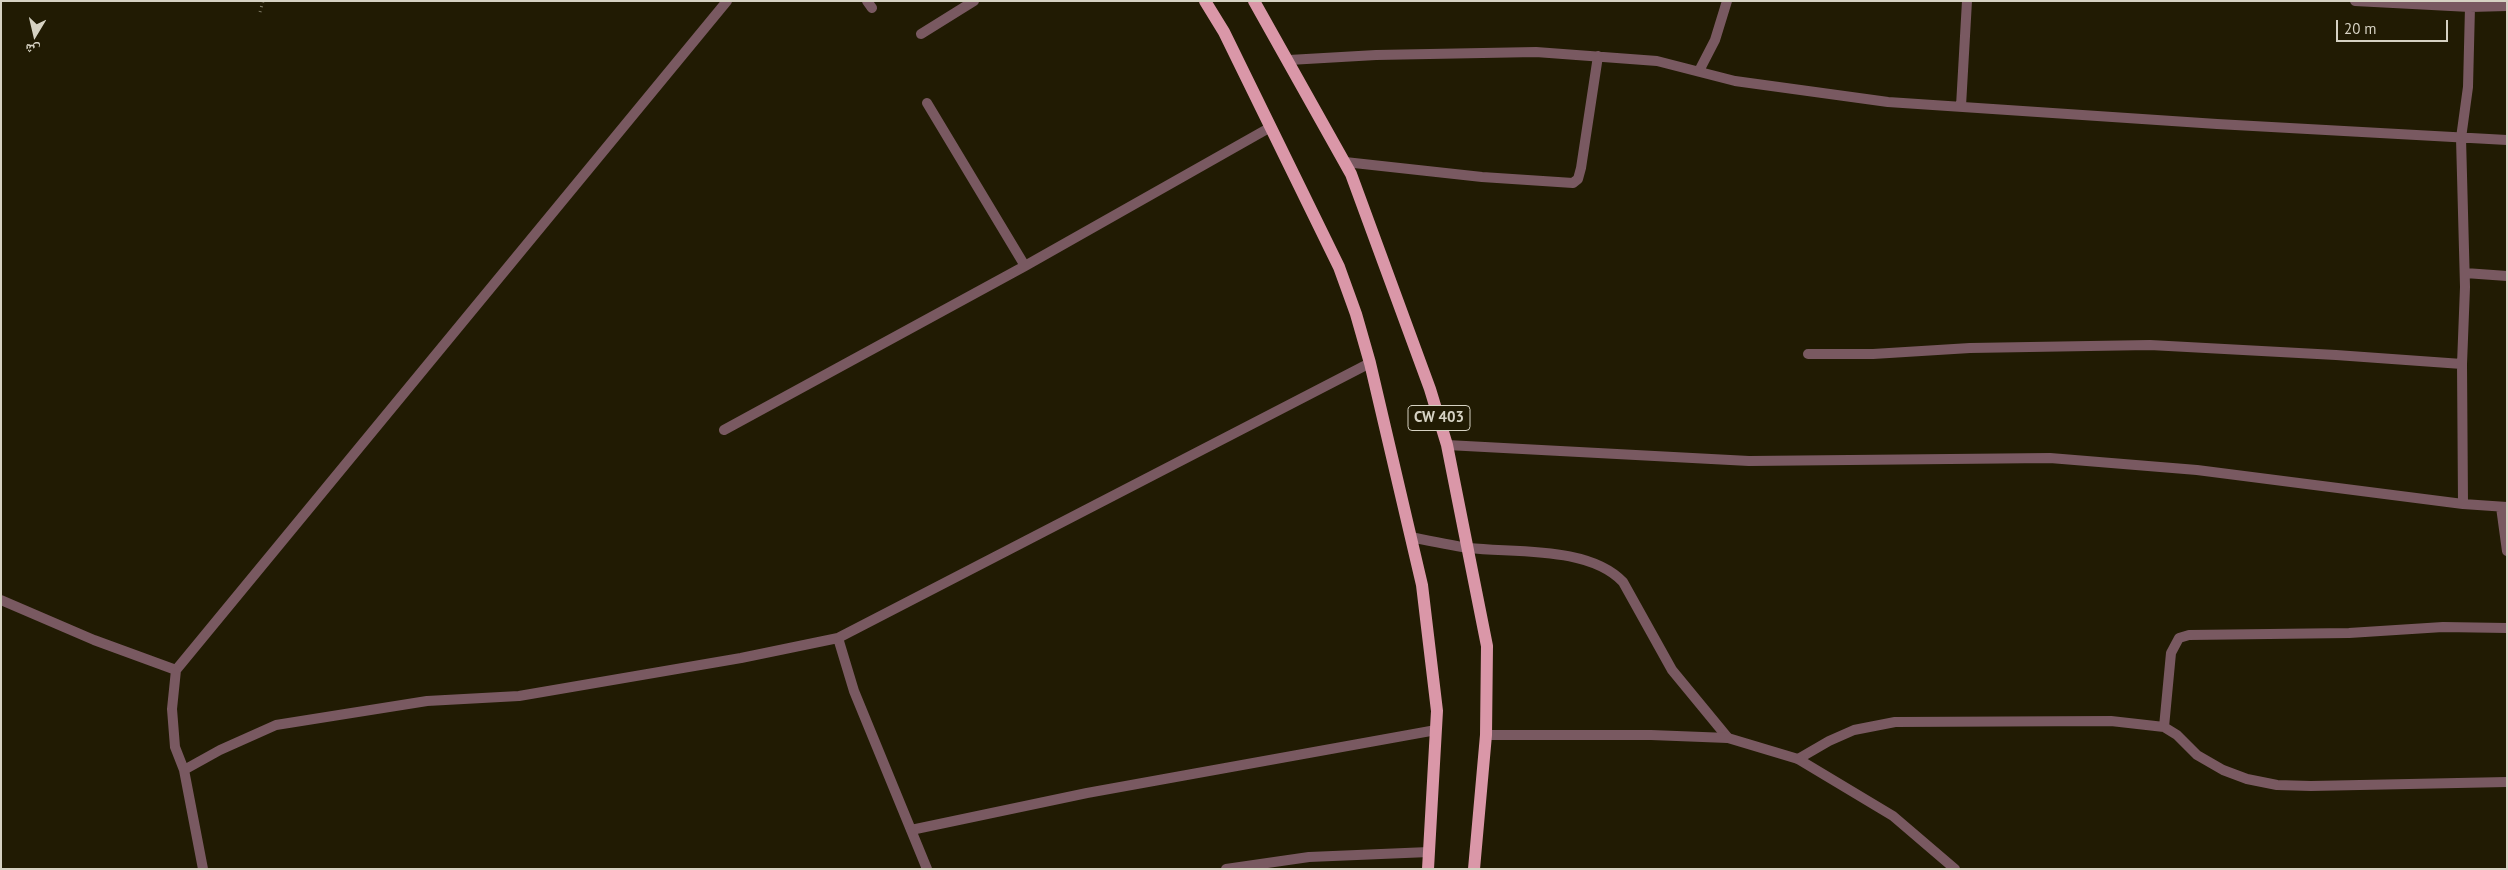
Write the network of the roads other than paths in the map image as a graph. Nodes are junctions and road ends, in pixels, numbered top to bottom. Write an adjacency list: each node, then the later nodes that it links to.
1 (727, 1): 36 (street)
2 (974, 1): 10 (street)
3 (1205, 1): 16 (main road, CW 403)
4 (1254, 1): 12 (main road, CW 403)
5 (1727, 1): 13 (street)
6 (1967, 1): 15 (street)
7 (2355, 1): 9 (street)
8 (2507, 6): 9 (street)
9 (2470, 7): 17 (street)
10 (921, 34)
11 (1598, 56): 12 (street); 13 (street); 19 (street)
12 (1289, 60): 19 (main road, CW 403)
13 (1699, 71): 15 (street)
14 (928, 103): 20 (street)
15 (1961, 106): 17 (street)
16 (1269, 128): 20 (street); 24 (main road, CW 403)
17 (2461, 138): 18 (street); 21 (street)
18 (2507, 140)
19 (1345, 162): 27 (main road, CW 403)
20 (1025, 266): 26 (street)
21 (2465, 273): 22 (street); 25 (street)
22 (2507, 276)
23 (1808, 354): 25 (street)
24 (1370, 363): 30 (main road, CW 403); 35 (street)
25 (2462, 364): 28 (street)
26 (724, 430)
27 (1447, 446): 28 (street); 31 (main road, CW 403)
28 (2462, 504): 29 (street)
29 (2504, 507): 32 (street)
30 (1412, 537): 31 (street); 38 (main road, CW 403)
31 (1468, 548): 39 (main road, CW 403); 40 (street)
32 (2507, 551)
33 (1, 600): 36 (street)
34 (2507, 628): 37 (street)
35 (838, 638): 42 (street); 44 (street)
36 (176, 670): 42 (street)
37 (2164, 727): 41 (street); 43 (street)
38 (1436, 730): 44 (street); 45 (main road, CW 403)
39 (1486, 735): 40 (street); 50 (main road, CW 403)
40 (1728, 738): 41 (street)
41 (1798, 759): 51 (street)
42 (184, 770): 46 (street)
43 (2507, 782)
44 (911, 830): 47 (street)
45 (1429, 852): 48 (street); 49 (main road, CW 403)
46 (202, 869)
47 (927, 869)
48 (1226, 869)
49 (1428, 869)
50 (1474, 869)
51 (1955, 869)

